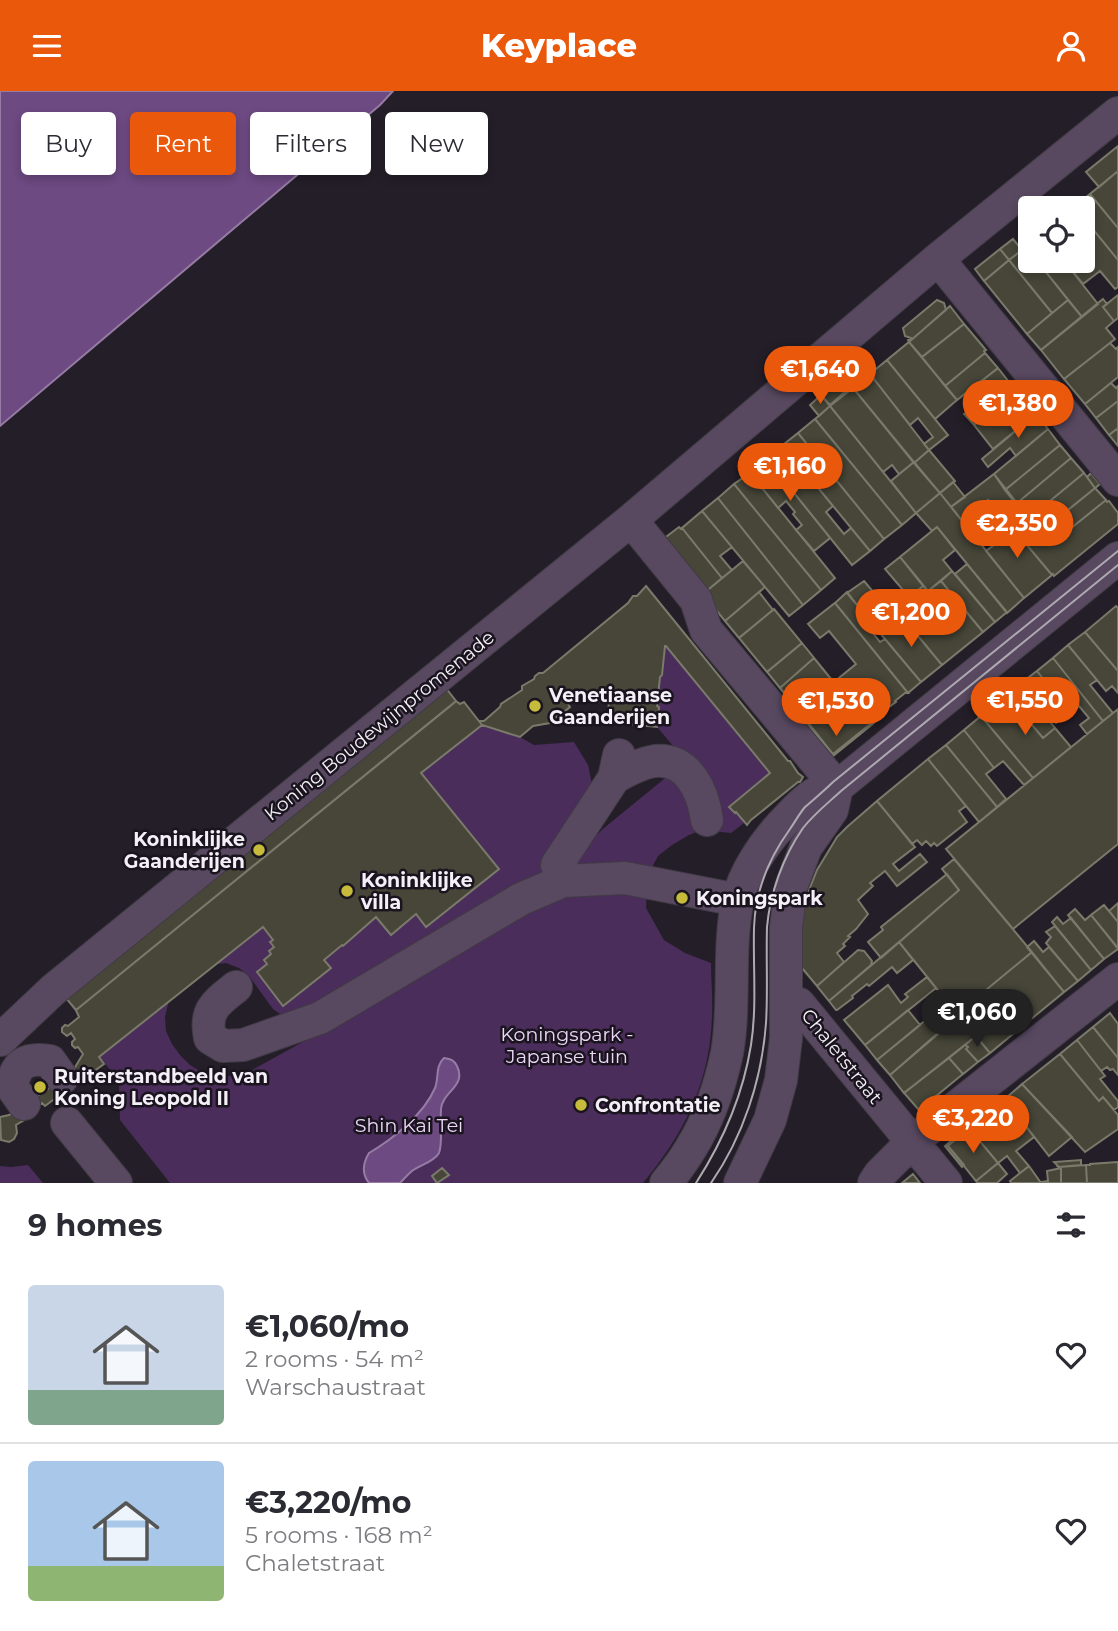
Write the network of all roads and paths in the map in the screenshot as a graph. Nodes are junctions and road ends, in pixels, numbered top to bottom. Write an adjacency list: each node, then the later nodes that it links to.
1 (1118, 113): 2 (street, Koning Boudewijnpromenade)
2 (938, 258): 3 (street); 4 (street, Koning Boudewijnpromenade)
3 (1118, 480)
4 (632, 520): 7 (street); 15 (street, Koning Boudewijnpromenade)
5 (1118, 558): 8 (street)
6 (641, 560): 7 (street)
7 (706, 630): 8 (street)
8 (837, 787): 11 (street); 14 (street)
9 (707, 820): 10 (street)
10 (563, 881): 11 (street); 13 (street)
11 (738, 900): 20 (street)
12 (1118, 979): 18 (street)
13 (236, 987)
14 (787, 1003): 18 (street, Chaletstraat); 21 (street)
15 (1, 1039): 16 (street)
16 (22, 1064): 17 (street); 17 (street)
17 (67, 1123): 19 (street)
18 (912, 1142): 22 (street); 23 (street, Chaletstraat)
19 (116, 1183)
20 (666, 1183)
21 (740, 1183)
22 (874, 1183)
23 (946, 1183)

